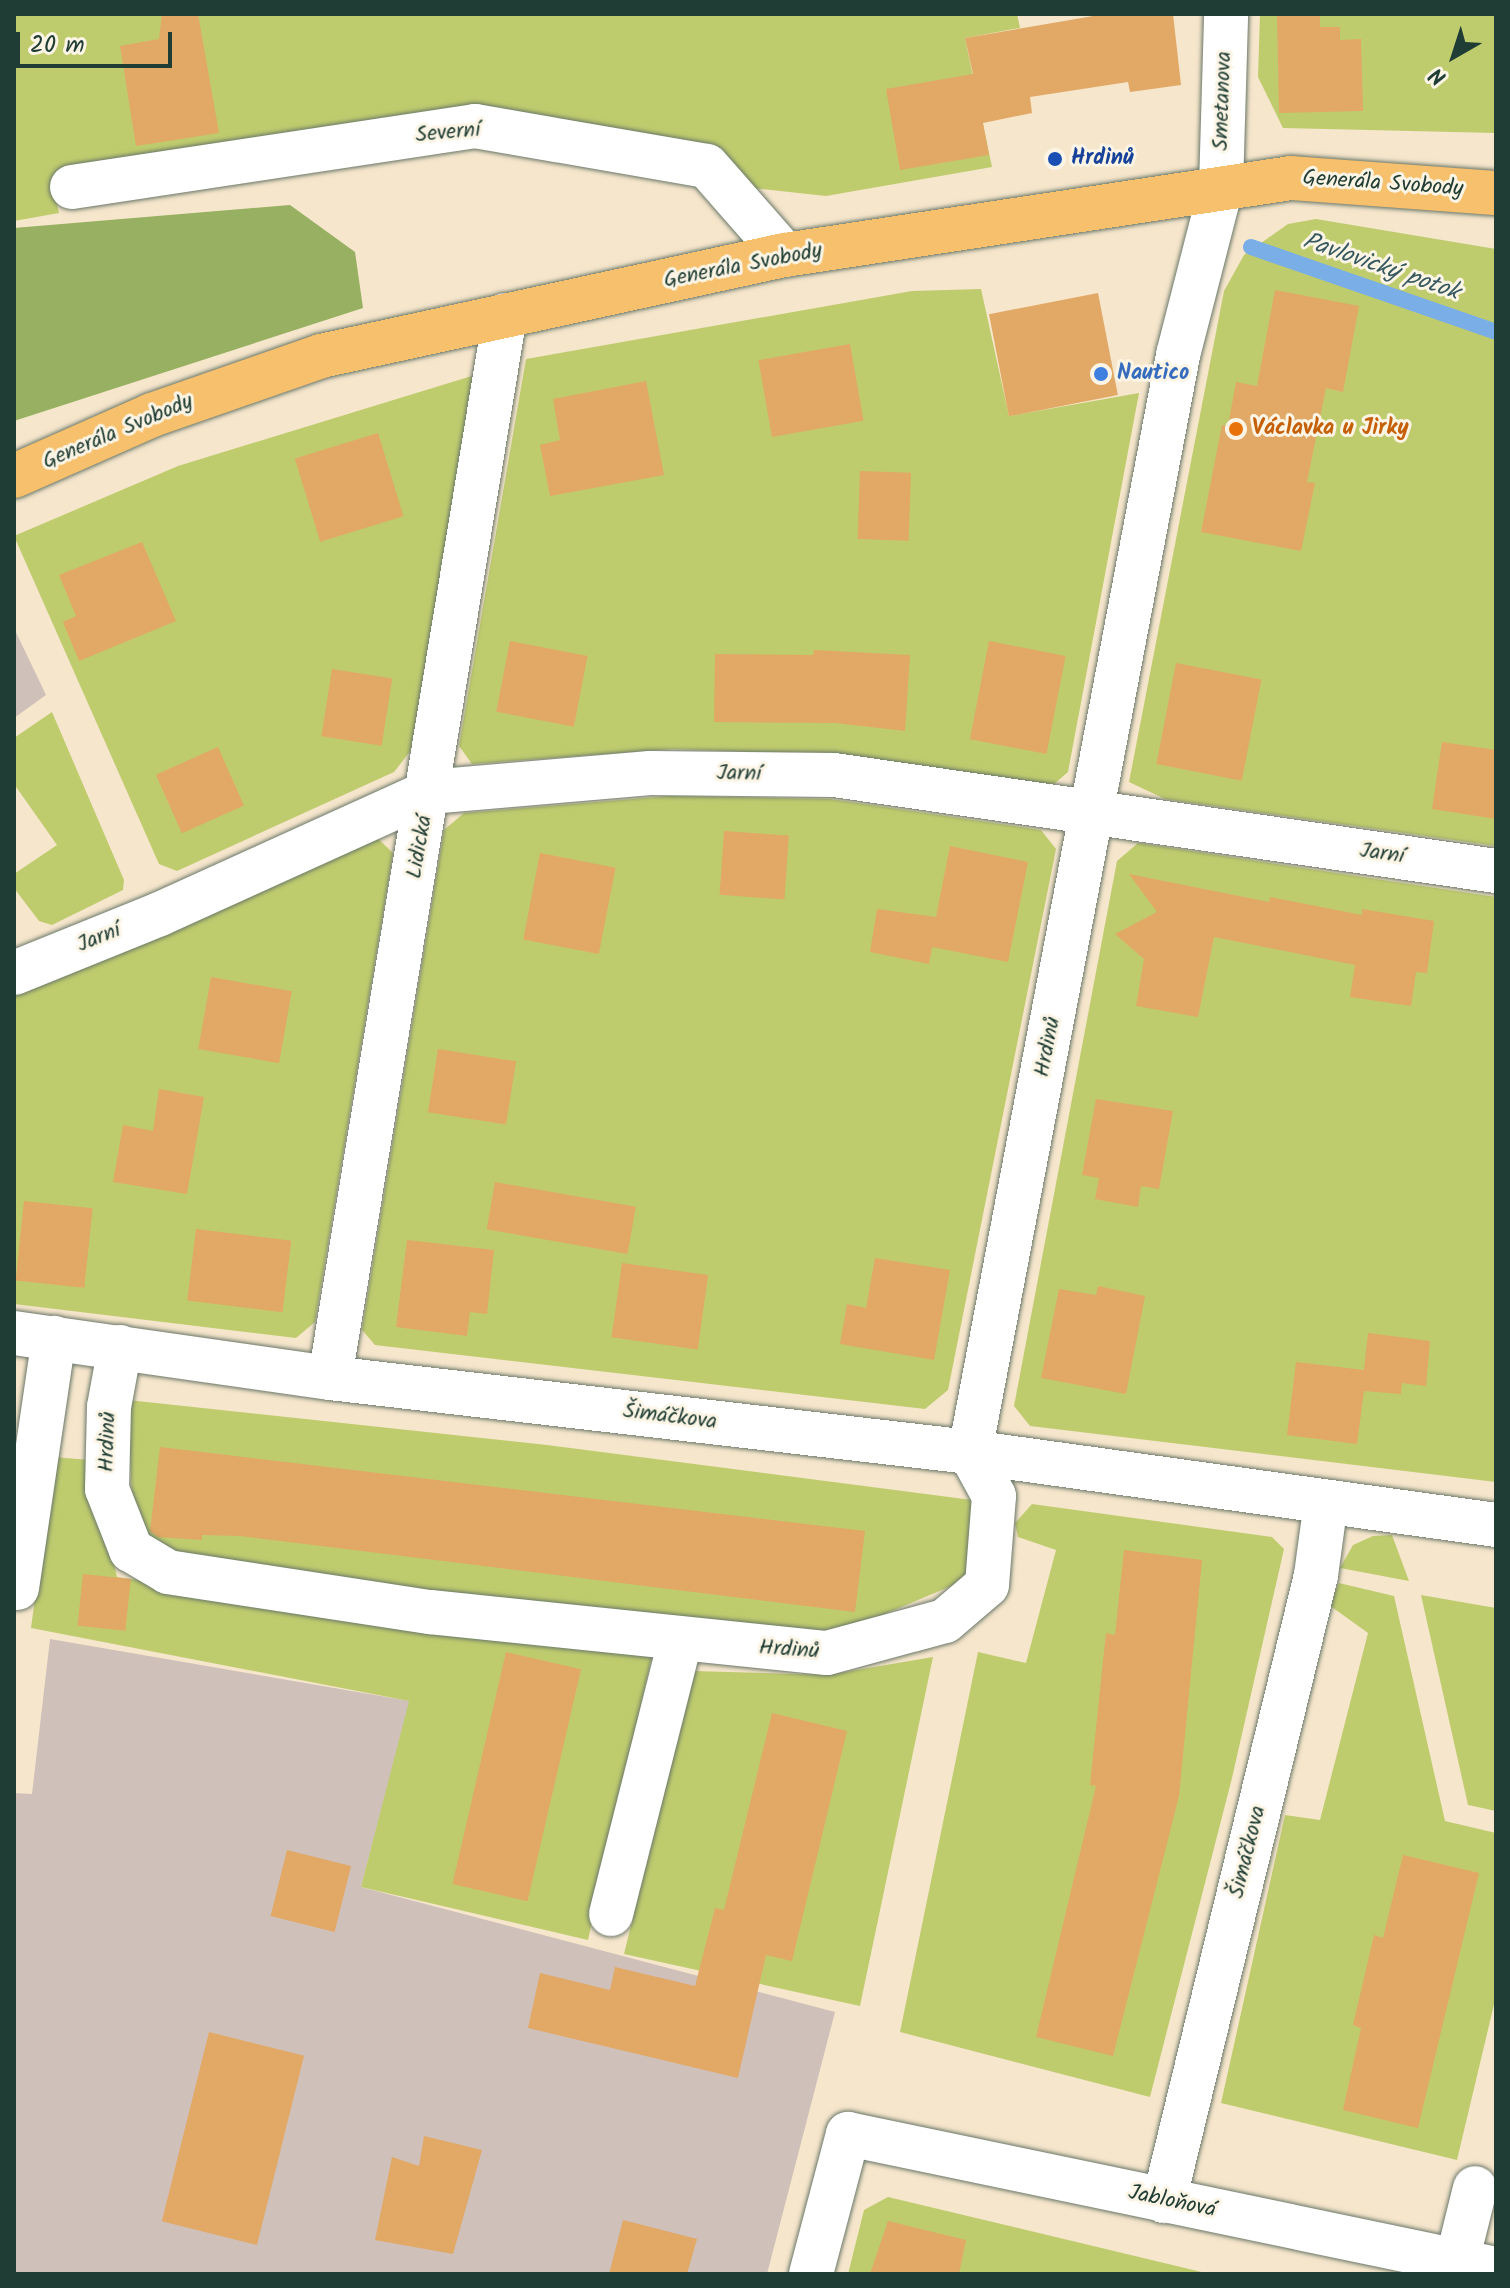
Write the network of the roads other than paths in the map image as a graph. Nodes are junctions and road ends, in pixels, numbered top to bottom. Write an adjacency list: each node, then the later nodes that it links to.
1 (1226, 14): 3 (street, Smetanova)
2 (72, 187): 5 (street, Severní)
3 (1221, 187): 4 (main road, Generála Svobody); 5 (main road, Generála Svobody); 9 (street, Hrdinů)
4 (1496, 193)
5 (785, 255): 6 (main road, Generála Svobody)
6 (505, 315): 7 (main road, Generála Svobody); 8 (street, Lidická)
7 (14, 476)
8 (429, 792): 9 (street, Jarní); 11 (street, Jarní); 14 (street, Lidická)
9 (1093, 810): 10 (street, Jarní); 15 (street, Hrdinů)
10 (1496, 871)
11 (14, 973)
12 (34, 1335): 13 (street, Šimáčkova); 16 (street)
13 (120, 1347): 14 (street, Šimáčkova); 20 (street, Hrdinů)
14 (330, 1378): 15 (street, Šimáčkova)
15 (970, 1452): 17 (street, Šimáčkova); 20 (street, Hrdinů)
16 (24, 1479): 19 (street)
17 (1326, 1502): 18 (street, Šimáčkova); 23 (street, Šimáčkova)
18 (1496, 1525)
19 (17, 1588)
20 (680, 1641): 21 (street)
21 (611, 1914)
22 (1475, 2188): 24 (street)
23 (1164, 2201): 24 (street, Jabloňová); 25 (street, Jabloňová)
24 (1476, 2265)
25 (811, 2274)

